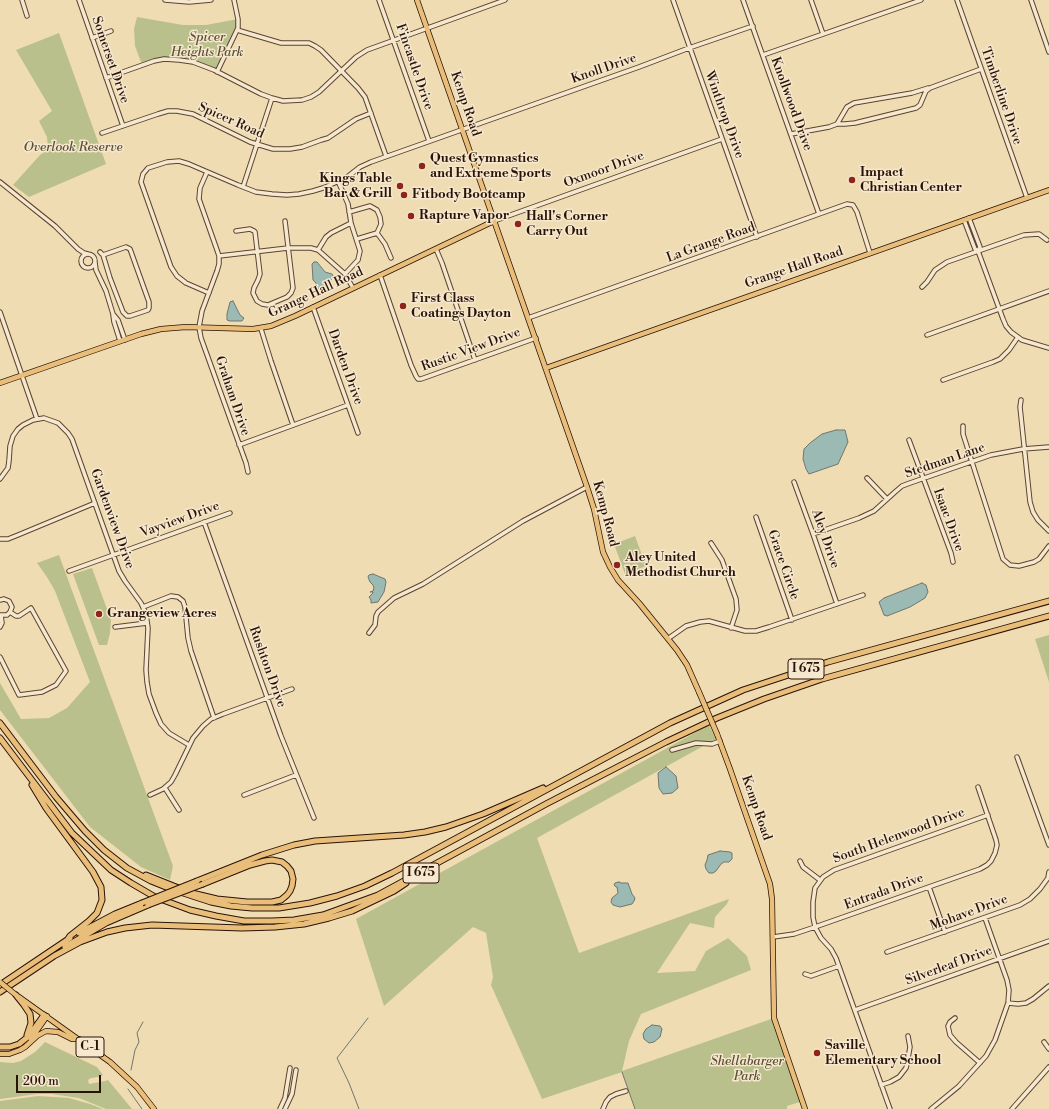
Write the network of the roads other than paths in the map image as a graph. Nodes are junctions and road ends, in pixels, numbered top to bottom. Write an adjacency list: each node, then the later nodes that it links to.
1 (22, 0): 15 (street)
2 (79, 0): 21 (street, Somerset Drive)
3 (165, 0): 4 (street)
4 (211, 0)
5 (234, 0): 18 (street)
6 (379, 0): 22 (street, Fincastle Drive)
7 (417, 0): 17 (main road, Kemp Road)
8 (505, 0): 17 (street)
9 (673, 0): 23 (street, Winthrop Drive)
10 (744, 0): 16 (street, Knollwood Drive)
11 (811, 0): 20 (street)
12 (921, 0): 20 (street)
13 (957, 0): 26 (street, Timberline Drive)
14 (1031, 0): 24 (street)
15 (27, 16)
16 (753, 26): 23 (street, Knoll Drive); 25 (street, Knollwood Drive)
17 (426, 28): 22 (street); 35 (main road, Kemp Road)
18 (237, 30): 27 (street); 28 (street)
19 (111, 31): 21 (street)
20 (823, 34): 25 (street)
21 (92, 38): 29 (street, Somerset Drive)
22 (393, 40): 27 (street); 39 (street, Fincastle Drive)
23 (689, 48): 35 (street, Knoll Drive); 38 (street, Winthrop Drive)
24 (1049, 52)
25 (763, 55): 37 (street, Knollwood Drive)
26 (981, 69): 30 (street); 47 (street, Timberline Drive)
27 (342, 71): 31 (street); 32 (street)
28 (217, 72): 29 (street); 31 (street)
29 (106, 78): 34 (street, Somerset Drive)
30 (930, 88): 33 (street); 33 (street)
31 (272, 98): 40 (street)
32 (371, 113): 40 (street, Spicer Road); 41 (street)
33 (837, 124): 37 (street)
34 (123, 126): 36 (street, Spicer Road); 40 (street, Spicer Road)
35 (462, 130): 39 (street, Knoll Drive); 53 (main road, Kemp Road)
36 (102, 133)
37 (791, 134): 49 (street, Knollwood Drive)
38 (722, 139): 53 (street, Oxmoor Drive); 57 (street, Winthrop Drive)
39 (429, 141): 41 (street, Knoll Drive)
40 (257, 144): 45 (street)
41 (386, 156): 43 (street, Knoll Drive)
42 (207, 172): 45 (street, Knoll Drive); 69 (street); 80 (street, Knoll Drive)
43 (338, 181): 45 (street, Knoll Drive); 48 (street)
44 (0, 182): 60 (street)
45 (243, 187)
46 (1049, 190): 47 (main road, Grange Hall Road)
47 (1027, 198): 50 (main road, Grange Hall Road)
48 (349, 212): 54 (street); 56 (street)
49 (819, 214): 57 (street, La Grange Road); 67 (street, La Grange Road)
50 (969, 218): 51 (main road, Grange Hall Road); 64 (street)
51 (964, 220): 64 (street); 67 (main road, Grange Hall Road)
52 (285, 221): 61 (street)
53 (494, 221): 62 (main road, Grange Hall Road); 84 (main road, Kemp Road)
54 (351, 223): 58 (street); 63 (street)
55 (236, 231): 65 (street)
56 (376, 233): 58 (street); 71 (street)
57 (757, 237): 84 (street, La Grange Road)
58 (357, 239): 74 (street)
59 (1047, 240): 64 (street)
60 (78, 248): 68 (street); 70 (street)
61 (288, 248): 63 (street); 65 (street); 65 (street)
62 (436, 249): 75 (main road, Grange Hall Road); 92 (street)
63 (318, 250): 74 (street)
64 (978, 251): 77 (street); 82 (street)
65 (258, 252): 69 (street)
66 (101, 253): 66 (street)
67 (870, 253): 93 (main road, Grange Hall Road)
68 (88, 254): 70 (street); 72 (street)
69 (219, 256): 80 (street)
70 (82, 258): 73 (street)
71 (391, 258)
72 (95, 262): 73 (street); 76 (street)
73 (88, 268): 76 (street)
74 (345, 274): 78 (street)
75 (380, 275): 78 (main road, Grange Hall Road); 92 (street, Rustic View Drive)
76 (99, 277): 90 (street)
77 (922, 287)
78 (353, 288): 81 (main road, Grange Hall Road)
79 (1049, 291): 82 (street)
80 (208, 293): 85 (street)
81 (313, 307): 86 (main road, Grange Hall Road); 98 (street, Darden Drive)
82 (999, 309): 87 (street); 88 (street)
83 (0, 312): 94 (street)
84 (528, 318): 89 (main road, Kemp Road)
85 (199, 327): 86 (main road, Grange Hall Road); 90 (main road, Grange Hall Road); 104 (street, Graham Drive)
86 (261, 329): 100 (street)
87 (927, 334)
88 (1018, 337): 91 (street); 95 (street)
89 (536, 338): 92 (street, Rustic View Drive); 93 (main road, Kemp Road)
90 (123, 341): 94 (main road, Grange Hall Road)
91 (1049, 348)
92 (475, 360)
93 (546, 368): 113 (main road, Kemp Road)
94 (22, 375): 96 (main road, Grange Hall Road); 99 (street)
95 (943, 380)
96 (0, 383)
97 (1021, 400): 106 (street)
98 (348, 405): 100 (street); 102 (street, Darden Drive)
99 (37, 419): 110 (street); 115 (street, Gardenview Drive)
100 (293, 425): 104 (street)
101 (963, 426): 107 (street)
102 (358, 433)
103 (909, 440): 111 (street, Isaac Drive)
104 (239, 445): 108 (street, Graham Drive)
105 (1049, 447): 106 (street, Stedman Lane)
106 (1024, 449): 107 (street, Stedman Lane); 119 (street)
107 (972, 461): 111 (street, Stedman Lane); 123 (street)
108 (248, 472)
109 (867, 478): 114 (street)
110 (0, 479)
111 (922, 479): 114 (street, Stedman Lane); 125 (street, Isaac Drive)
112 (794, 482): 120 (street, Aley Drive)
113 (587, 487): 140 (street); 141 (main road, Kemp Road)
114 (887, 499): 120 (street, Stedman Lane)
115 (95, 503): 121 (street); 124 (street, Gardenview Drive)
116 (230, 513): 118 (street, Vayview Drive)
117 (756, 517): 135 (street, Grace Circle)
118 (204, 522): 124 (street, Vayview Drive); 144 (street, Rushton Drive)
119 (1049, 530)
120 (813, 534): 130 (street, Aley Drive)
121 (0, 539)
122 (711, 543): 139 (street)
123 (1049, 546)
124 (113, 555): 126 (street, Vayview Drive); 131 (street, Gardenview Drive)
125 (953, 562)
126 (69, 571)
127 (863, 595): 130 (street)
128 (0, 600): 132 (street)
129 (1049, 601): 153 (highway, I 675)
130 (837, 604): 135 (street)
131 (143, 607): 136 (street, Gardenview Drive); 145 (street)
132 (10, 612): 133 (street); 142 (street)
133 (0, 615): 137 (street)
134 (1049, 616): 165 (highway, I 675)
135 (792, 620): 139 (street)
136 (147, 623): 138 (street); 149 (street, Gardenview Drive)
137 (0, 627)
138 (115, 627)
139 (731, 628): 141 (street)
140 (369, 633)
141 (669, 638): 148 (main road, Kemp Road, bridge)
142 (0, 657)
143 (292, 689): 144 (street)
144 (267, 698): 145 (street); 154 (street, Rushton Drive)
145 (214, 718): 149 (street)
146 (0, 723): 163 (highway, I 675)
147 (0, 738): 151 (highway, I 675)
148 (720, 741): 150 (street); 173 (main road, Kemp Road)
149 (189, 745): 156 (street)
150 (672, 750)
151 (14, 755): 165 (highway, I 675); 174 (highway)
152 (1017, 756): 162 (street)
153 (576, 773): 163 (highway, I 675); 174 (highway, bridge)
154 (296, 774): 158 (street); 161 (street, Rushton Drive)
155 (978, 787): 160 (street)
156 (165, 788): 157 (street); 159 (street)
157 (150, 795)
158 (244, 795)
159 (179, 810)
160 (988, 815): 168 (street, South Helenwood Drive); 169 (street, Entrada Drive)
161 (314, 818)
162 (1049, 845)
163 (104, 850): 177 (highway, bridge)
164 (800, 861): 168 (street)
165 (427, 869): 177 (highway)
166 (1049, 872): 167 (street)
167 (1048, 878): 170 (street, Mohave Drive)
168 (820, 880): 171 (street)
169 (929, 887): 171 (street, Entrada Drive); 172 (street)
170 (985, 918): 172 (street, Mohave Drive); 178 (street)
171 (815, 927): 173 (street, Entrada Drive); 179 (street)
172 (945, 932): 176 (street, Mohave Drive)
173 (772, 937): 208 (main road, Kemp Road)
174 (68, 939): 182 (highway)
175 (1049, 941): 178 (street, Silverleaf Drive)
176 (887, 952)
177 (54, 956): 184 (highway)
178 (999, 959): 186 (street); 187 (street, Silverleaf Drive)
179 (839, 966): 180 (street); 187 (street)
180 (805, 974)
181 (0, 982): 185 (main road, C-1, bridge)
182 (0, 985)
183 (1049, 986): 186 (street)
184 (0, 992)
185 (16, 995): 188 (main road, C-1); 192 (highway)
186 (1008, 1003): 197 (street)
187 (855, 1010): 201 (street)
188 (45, 1016): 191 (main road, C-1); 192 (highway)
189 (955, 1018): 197 (street)
190 (908, 1036): 201 (street)
191 (79, 1039): 192 (main road); 204 (main road, C-1)
192 (28, 1040): 194 (highway); 196 (main road)
193 (1044, 1042): 195 (street)
194 (0, 1047)
195 (1049, 1049)
196 (0, 1054)
197 (980, 1063): 203 (street)
198 (1049, 1067): 212 (street)
199 (290, 1068): 205 (street)
200 (296, 1070): 206 (street)
201 (881, 1085): 209 (street)
202 (626, 1091): 207 (street)
203 (938, 1104): 210 (street); 211 (street)
204 (154, 1109)
205 (280, 1109)
206 (286, 1109)
207 (603, 1109)
208 (805, 1109)
209 (890, 1109)
210 (931, 1109)
211 (941, 1109)
212 (1012, 1109)

